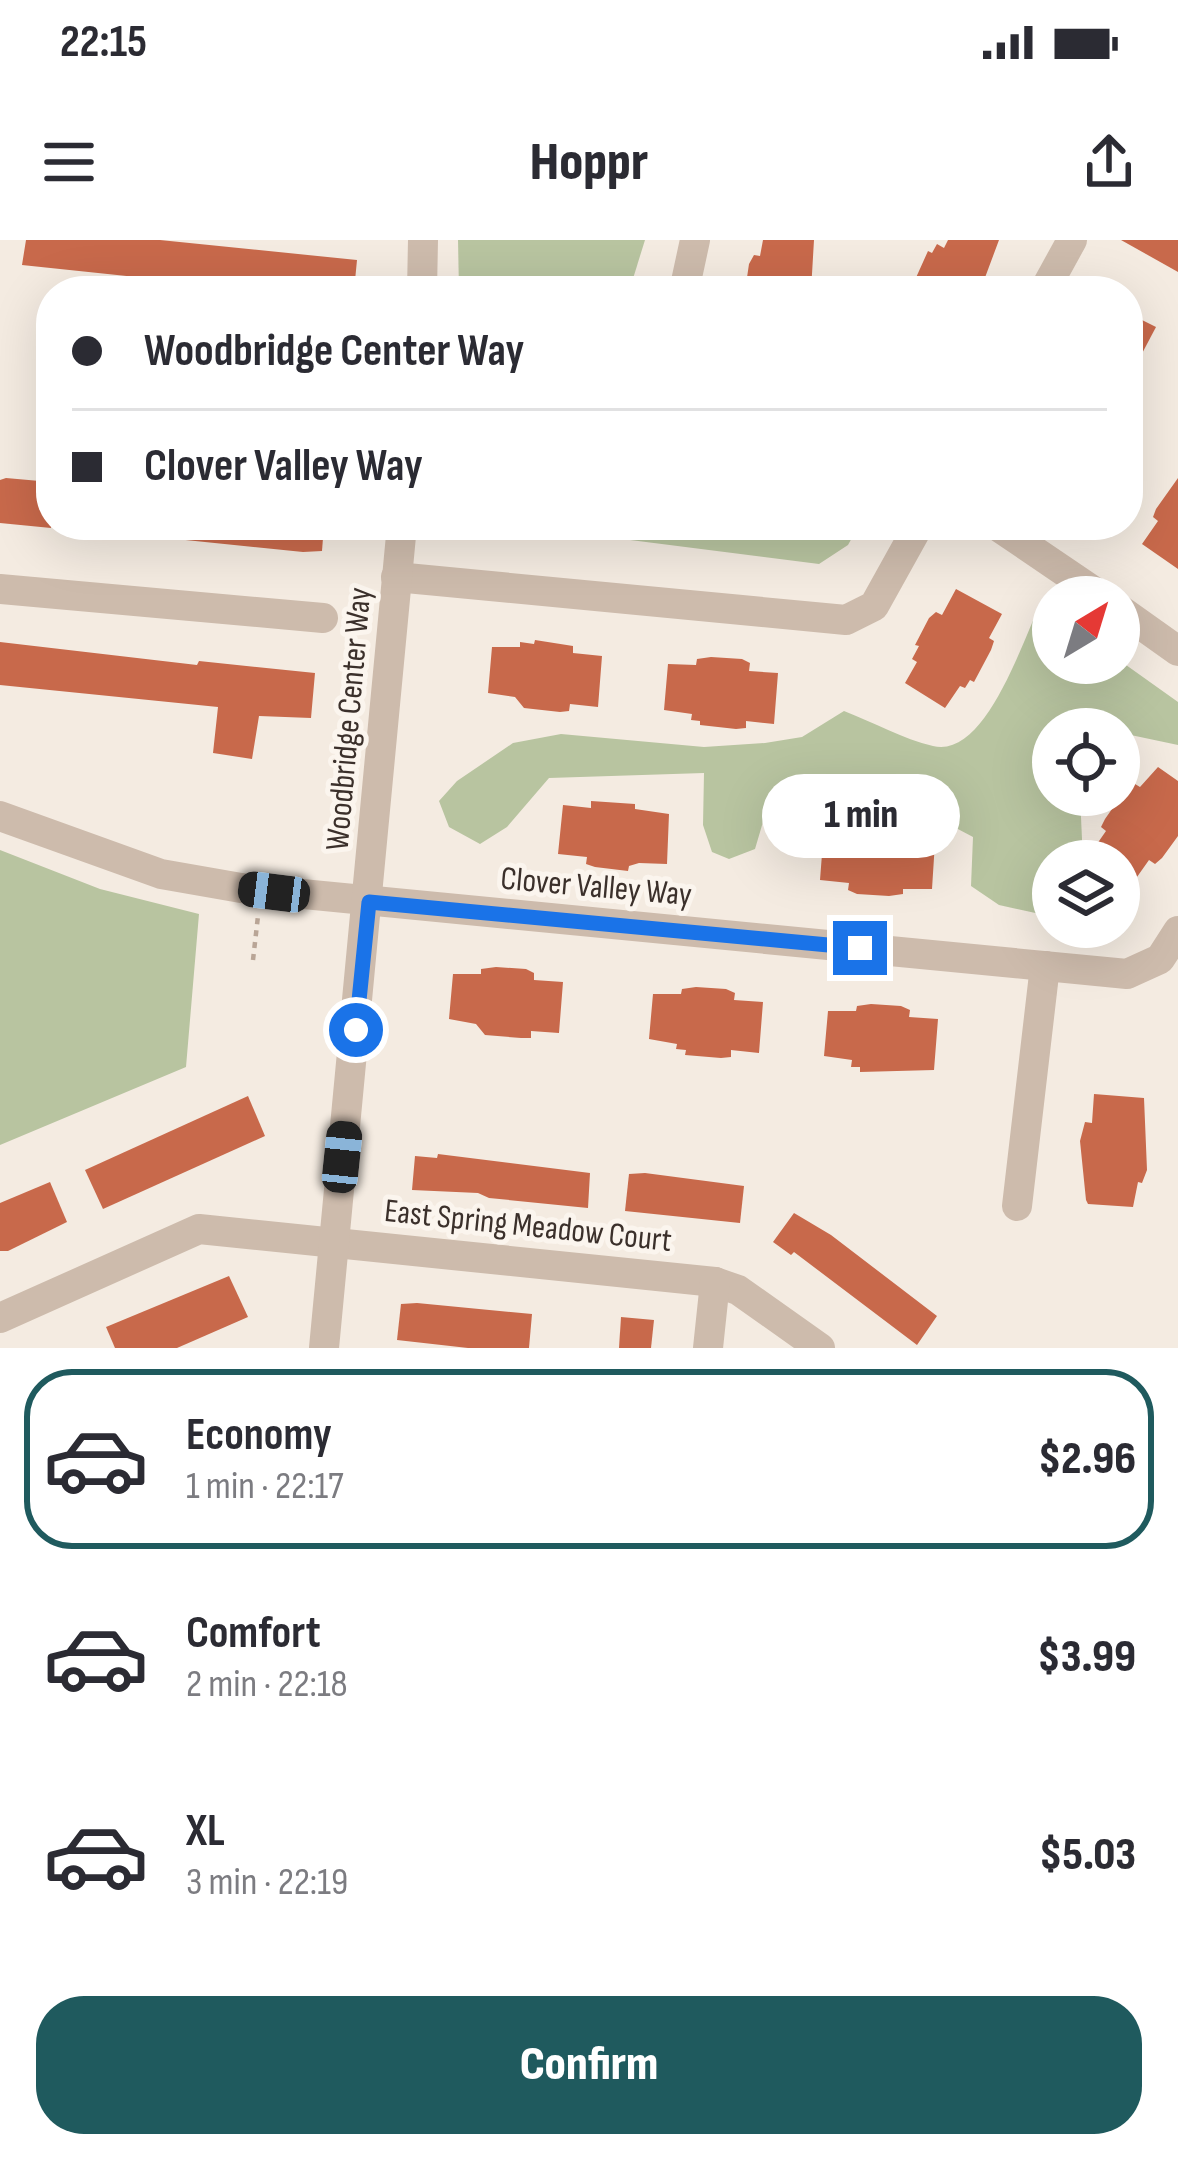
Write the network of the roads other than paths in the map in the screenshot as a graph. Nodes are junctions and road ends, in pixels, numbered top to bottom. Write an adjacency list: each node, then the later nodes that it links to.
1 (423, 240): 4 (street)
2 (695, 240): 5 (street)
3 (1072, 240): 6 (street)
4 (422, 276)
5 (687, 276)
6 (1053, 276)
7 (400, 540): 11 (street, Woodbridge Center Way)
8 (911, 540): 11 (street)
9 (1018, 540): 10 (street)
10 (1071, 576)
11 (396, 577): 17 (street, Woodbridge Center Way)
12 (0, 589): 13 (street)
13 (323, 618)
14 (1140, 624): 15 (street)
15 (1178, 651)
16 (0, 816): 17 (street, Clover Valley Way)
17 (369, 902): 19 (street, Clover Valley Way); 21 (street, Woodbridge Center Way)
18 (1178, 931): 19 (street, Clover Valley Way)
19 (1045, 966): 20 (street)
20 (1017, 1206)
21 (333, 1242): 22 (street, East Spring Meadow Court); 23 (street, East Spring Meadow Court); 24 (street, Woodbridge Center Way)
22 (715, 1282): 25 (street); 26 (street, East Spring Meadow Court)
23 (0, 1318)
24 (324, 1348)
25 (708, 1348)
26 (820, 1348)

